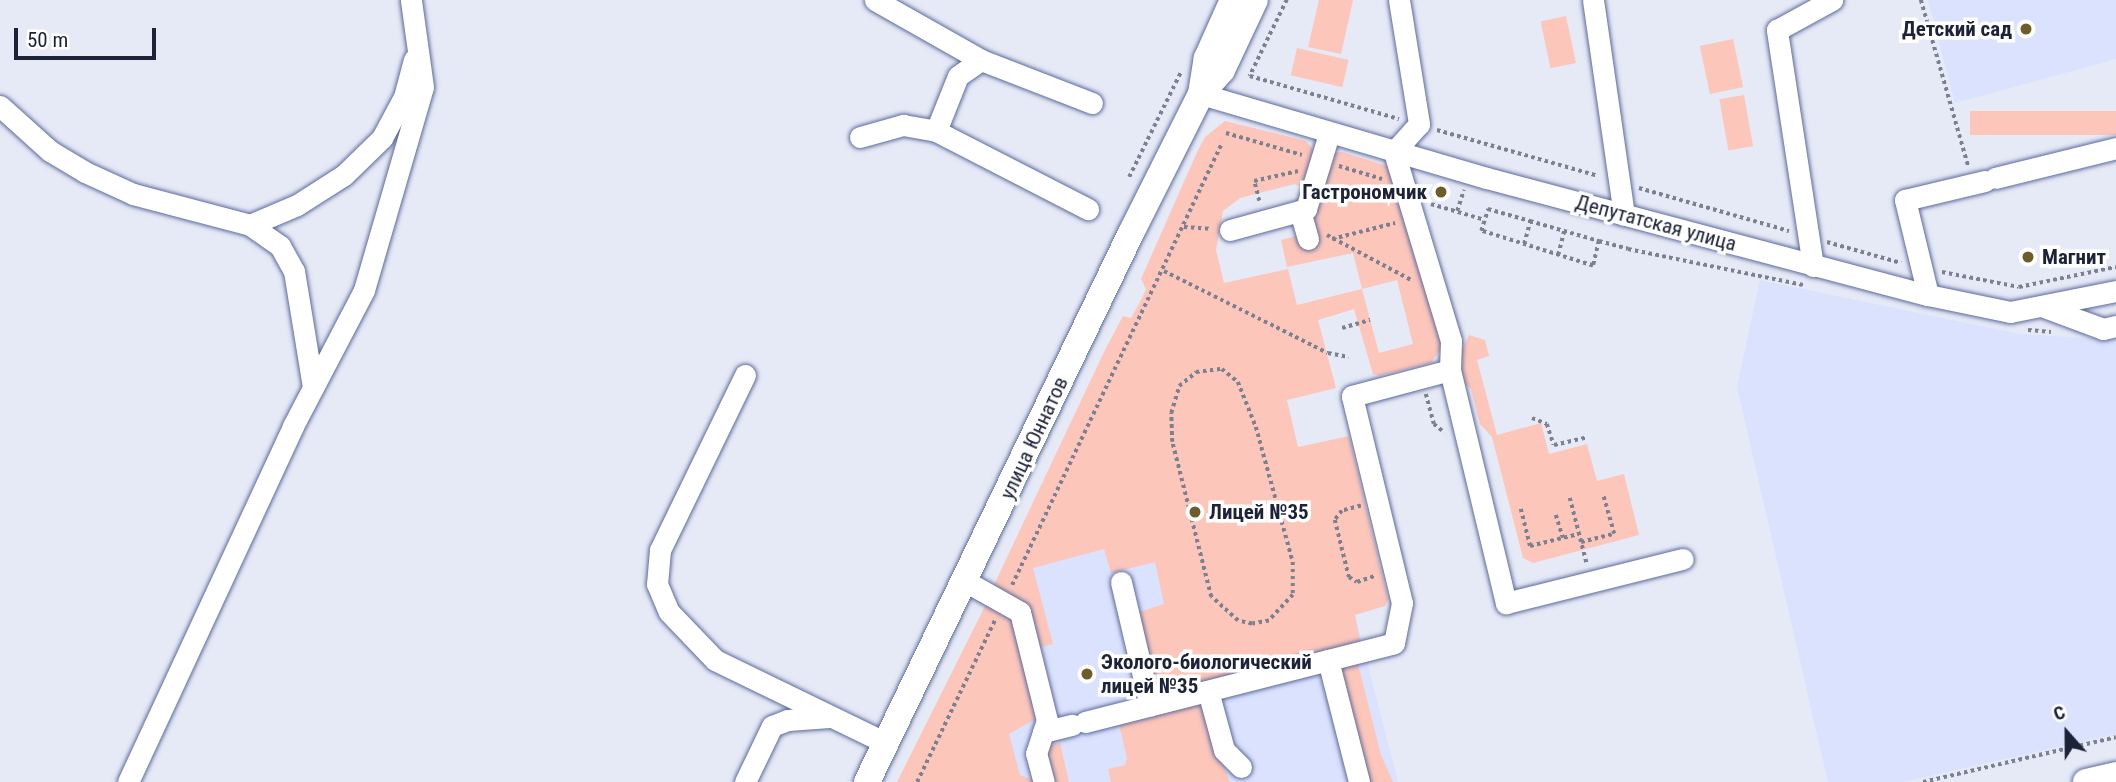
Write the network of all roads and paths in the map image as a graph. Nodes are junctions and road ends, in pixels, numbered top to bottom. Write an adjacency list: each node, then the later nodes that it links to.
1 (411, 0): 10 (street)
2 (875, 0): 11 (street)
3 (1233, 0): 13 (main road, улица Юннатов)
4 (1255, 0): 13 (main road, улица Юннатов)
5 (1287, 0): 16 (path)
6 (1399, 0): 16 (street)
7 (1593, 0): 25 (street)
8 (1832, 0): 39 (street)
9 (1921, 0): 24 (path)
10 (417, 26): 35 (street); 59 (street)
11 (981, 60): 14 (street); 17 (street)
12 (1186, 61): 23 (path)
13 (1201, 94): 18 (street, Депутатская улица); 76 (main road, улица Юннатов)
14 (1092, 103)
15 (0, 106): 35 (street)
16 (1419, 124): 22 (street); 25 (path)
17 (936, 131): 19 (street); 27 (street)
18 (1329, 134): 22 (street, Депутатская улица); 31 (street)
19 (860, 137)
20 (1222, 142): 36 (path)
21 (2116, 148): 24 (street)
22 (1394, 152): 28 (street); 30 (street, Депутатская улица)
23 (1129, 177)
24 (1984, 180): 47 (street)
25 (1620, 182): 30 (street); 39 (path)
26 (1454, 186): 29 (path)
27 (1088, 209)
28 (1419, 210): 29 (path); 40 (path); 50 (street)
29 (1457, 211): 33 (path)
30 (1625, 215): 45 (street, Депутатская улица)
31 (1305, 219): 32 (street); 32 (path); 40 (path)
32 (1264, 220): 37 (street)
33 (1485, 220): 34 (path); 42 (path)
34 (1530, 221): 38 (path); 42 (path)
35 (250, 225): 59 (street)
36 (1184, 227): 37 (path); 48 (path)
37 (1230, 230)
38 (1564, 231): 41 (path); 44 (path)
39 (1809, 236): 45 (street); 47 (path)
40 (1332, 239): 50 (path)
41 (1600, 241): 43 (path); 44 (path)
42 (1524, 244): 44 (path)
43 (1628, 249)
44 (1558, 255)
45 (1813, 265): 51 (street, Депутатская улица)
46 (2116, 267): 47 (path)
47 (1922, 268): 51 (street)
48 (1164, 271): 56 (path); 78 (path)
49 (2116, 291): 52 (street, Депутатская улица)
50 (1437, 294): 57 (street)
51 (1928, 295): 52 (street, Депутатская улица)
52 (2044, 307): 54 (street)
53 (1370, 320): 55 (path)
54 (2116, 326)
55 (1342, 328)
56 (1349, 358)
57 (1450, 370): 67 (street); 75 (street)
58 (745, 375): 82 (street)
59 (313, 387): 88 (street)
60 (1425, 389): 62 (path)
61 (1532, 418): 63 (path)
62 (1450, 438)
63 (1586, 438)
64 (1180, 475): 64 (path)
65 (1603, 495): 72 (path)
66 (1570, 498): 70 (path)
67 (1378, 502): 74 (street); 74 (path)
68 (1521, 509): 71 (path)
69 (1556, 515): 71 (path)
70 (1579, 534): 71 (path); 72 (path)
71 (1563, 538)
72 (1581, 542): 75 (path)
73 (1683, 559): 75 (street)
74 (1392, 564): 79 (street)
75 (1592, 581)
76 (965, 582): 78 (street); 85 (main road, улица Юннатов)
77 (1121, 582): 81 (street)
78 (1003, 603): 83 (street); 91 (path)
79 (1328, 660): 80 (street); 93 (street)
80 (1208, 691): 81 (street); 86 (street)
81 (1150, 706): 83 (street)
82 (831, 717): 85 (street); 89 (street)
83 (1043, 732): 92 (street)
84 (2116, 737): 94 (path)
85 (886, 743): 90 (main road, улица Юннатов)
86 (1241, 768)
87 (2116, 775): 95 (main road)
88 (128, 782)
89 (746, 782)
90 (867, 782)
91 (917, 782)
92 (1044, 782)
93 (1359, 782)
94 (1923, 782)
95 (2085, 782)

